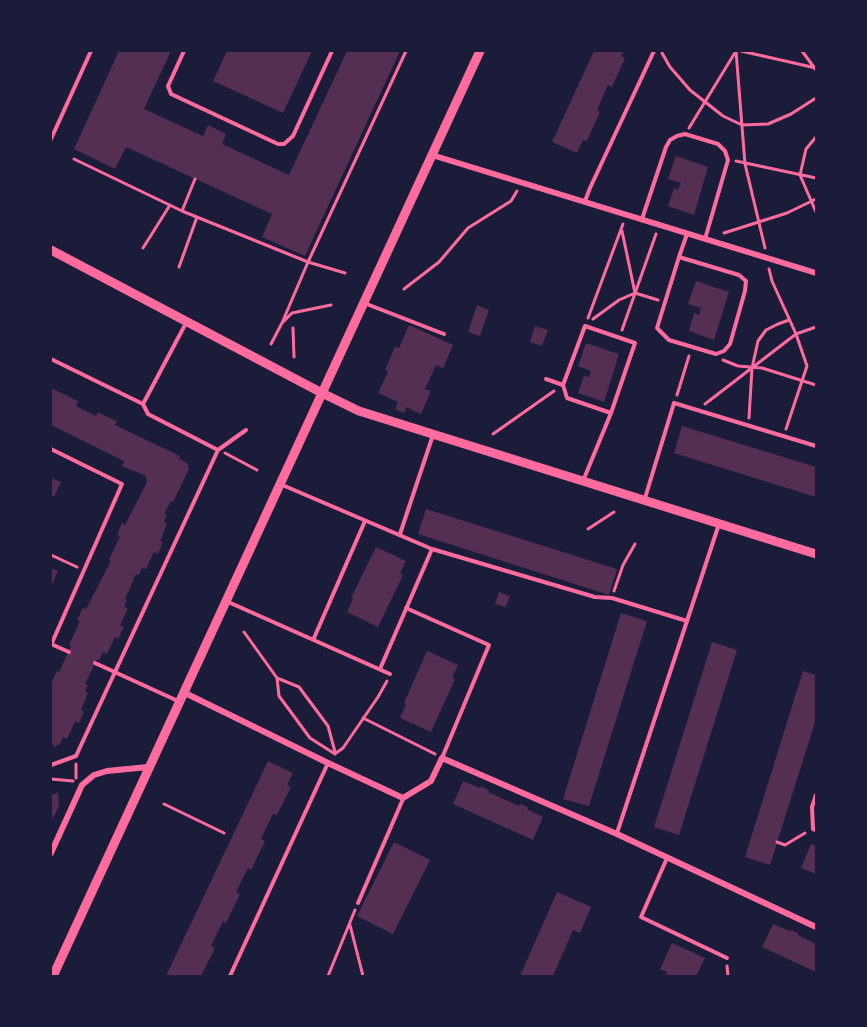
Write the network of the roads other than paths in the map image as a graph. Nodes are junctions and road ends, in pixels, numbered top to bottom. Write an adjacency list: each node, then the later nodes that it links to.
1 (91, 51): 6 (lane)
2 (183, 51): 3 (lane)
3 (332, 51)
4 (480, 51): 7 (street)
5 (654, 51): 8 (lane)
6 (51, 139)
7 (432, 155): 8 (street); 15 (street)
8 (585, 202): 9 (street)
9 (642, 219): 10 (street); 11 (lane)
10 (687, 233): 11 (street); 13 (lane)
11 (705, 239): 14 (street)
12 (51, 250): 16 (street)
13 (679, 257): 13 (lane)
14 (816, 273)
15 (364, 303): 17 (lane); 21 (street)
16 (187, 322): 21 (street); 22 (lane)
17 (444, 334)
18 (51, 359): 22 (lane)
19 (546, 379): 20 (lane)
20 (563, 385): 23 (lane); 23 (lane)
21 (322, 393): 25 (street); 30 (street)
22 (143, 404): 28 (lane)
23 (611, 413): 29 (lane)
24 (246, 430): 28 (lane)
25 (433, 435): 29 (street); 34 (lane)
26 (816, 446): 31 (lane)
27 (51, 449): 41 (lane)
28 (218, 450): 45 (lane)
29 (582, 482): 31 (street)
30 (280, 484): 32 (lane); 37 (street)
31 (644, 501): 33 (street)
32 (365, 521): 34 (lane); 40 (lane)
33 (719, 524): 36 (street); 39 (lane)
34 (400, 534): 35 (lane)
35 (432, 549): 38 (lane); 39 (lane)
36 (816, 554)
37 (226, 601): 40 (lane); 47 (street)
38 (406, 608): 44 (lane); 49 (lane)
39 (687, 621): 56 (lane)
40 (314, 638): 44 (lane)
41 (51, 645): 42 (lane)
42 (69, 652)
43 (95, 663): 45 (lane)
44 (380, 669): 46 (lane)
45 (114, 672): 48 (lane); 51 (lane)
46 (390, 674)
47 (183, 692): 48 (street); 50 (street)
48 (178, 701): 52 (street)
49 (442, 758): 54 (street); 56 (street)
50 (328, 763): 54 (street); 63 (lane)
51 (51, 765)
52 (148, 767): 57 (street); 62 (street)
53 (816, 795): 55 (lane)
54 (403, 798): 59 (lane)
55 (815, 829)
56 (617, 834): 58 (street)
57 (51, 853)
58 (667, 858): 60 (street); 61 (lane)
59 (358, 903)
60 (816, 927)
61 (727, 958)
62 (53, 976)
63 (230, 976)

